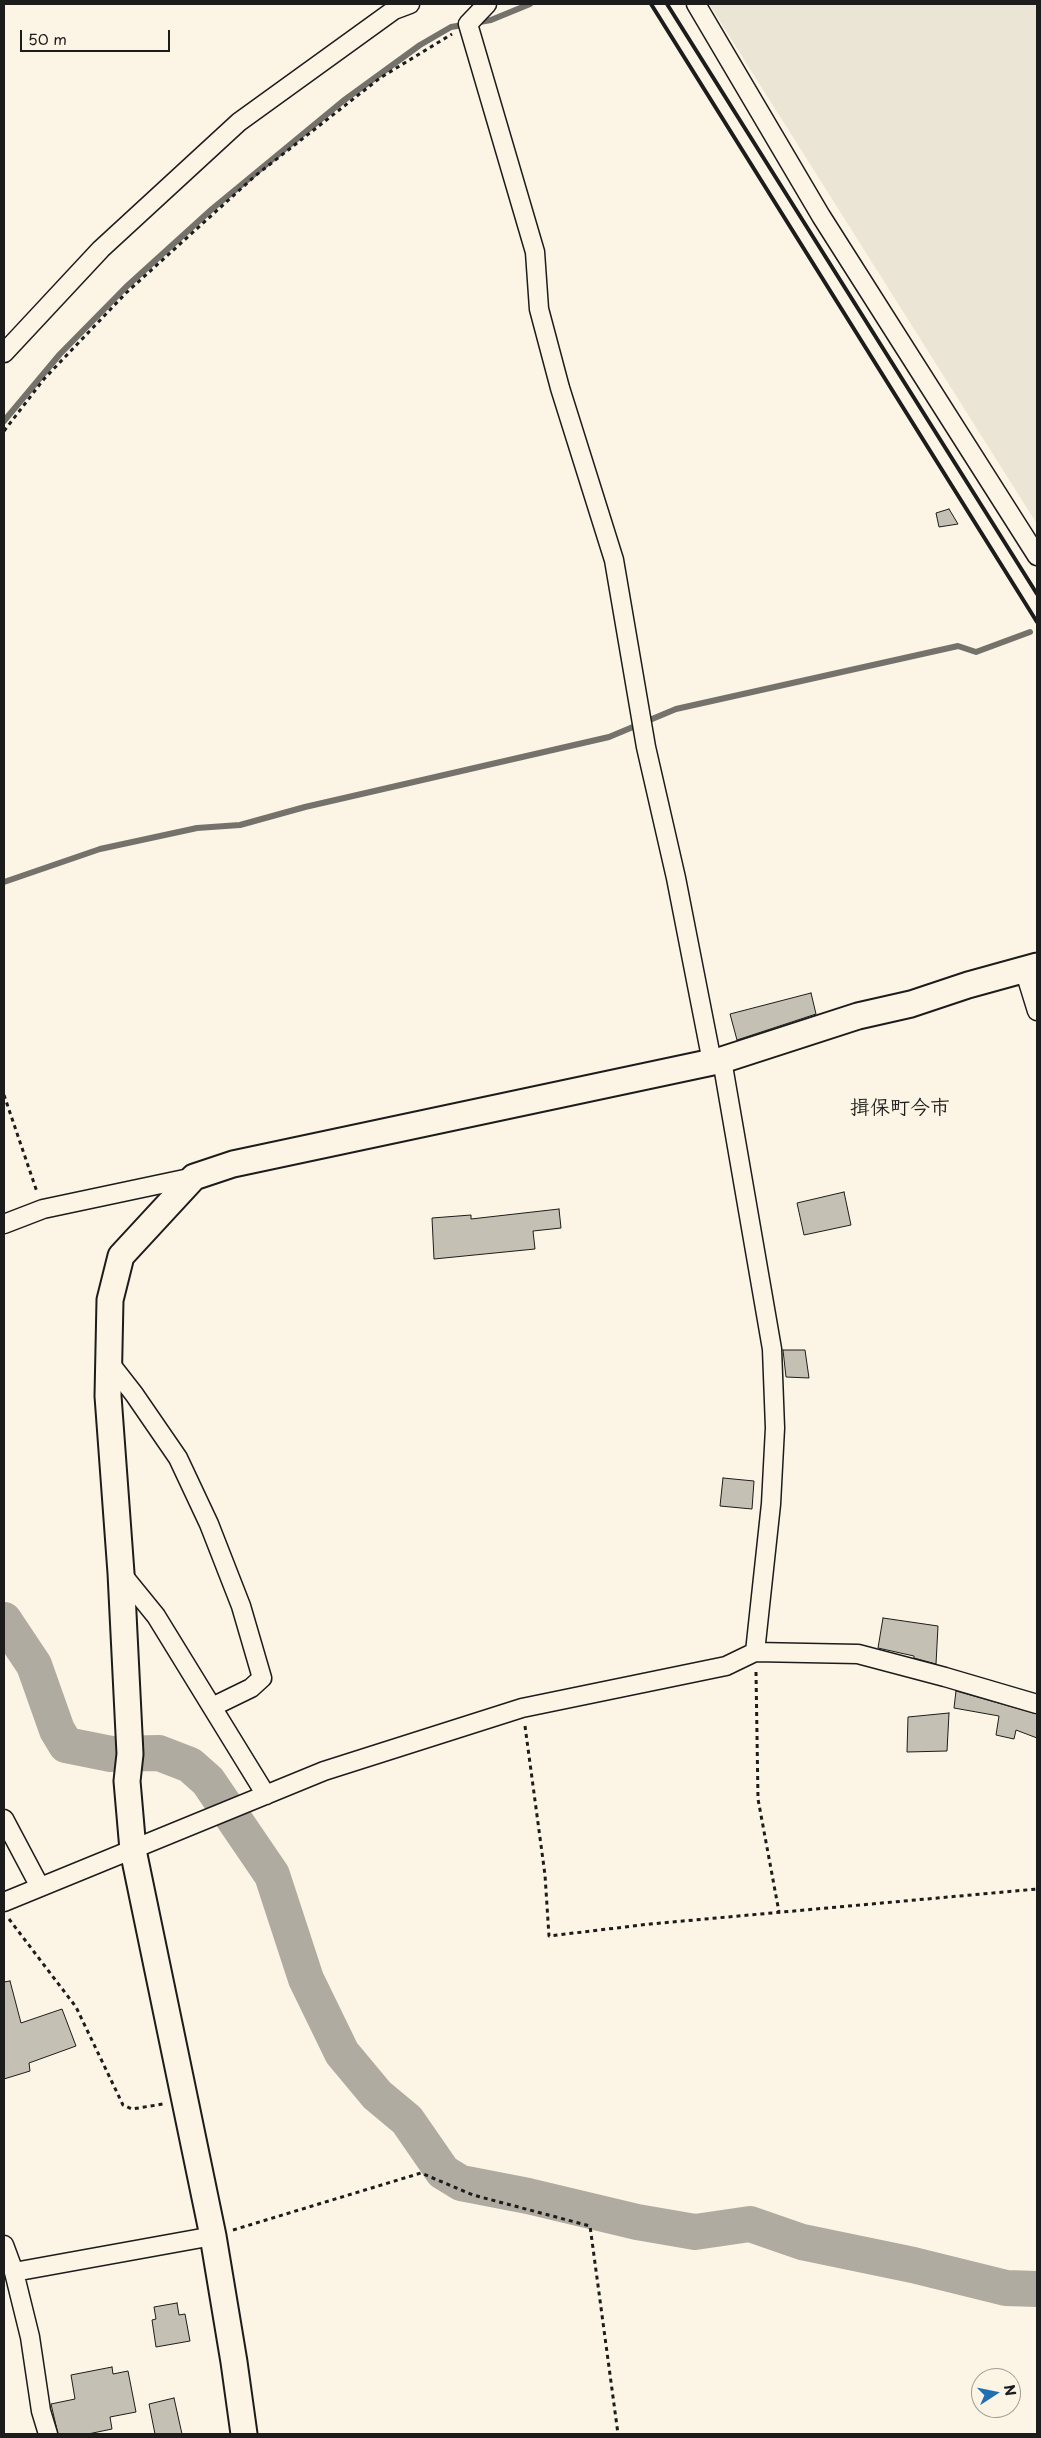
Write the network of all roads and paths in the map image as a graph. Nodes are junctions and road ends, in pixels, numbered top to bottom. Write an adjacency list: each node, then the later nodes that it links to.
1 (410, 4): 5 (street)
2 (487, 4): 4 (street)
3 (696, 4): 7 (street)
4 (468, 24): 6 (path); 10 (street)
5 (4, 353)
6 (4, 431)
7 (1037, 556)
8 (1031, 967): 9 (street); 10 (street)
9 (1037, 1011)
10 (717, 1061): 12 (street); 17 (street)
11 (4, 1095): 13 (path)
12 (194, 1178): 13 (street); 15 (street)
13 (42, 1209): 14 (street)
14 (4, 1224)
15 (109, 1362): 16 (street); 19 (street)
16 (122, 1573): 19 (street); 23 (street)
17 (755, 1652): 18 (street); 20 (street); 27 (path)
18 (1037, 1704)
19 (212, 1707): 21 (street)
20 (522, 1708): 21 (street); 27 (path)
21 (266, 1795): 23 (street)
22 (4, 1819): 24 (street)
23 (133, 1850): 24 (street); 29 (street)
24 (40, 1887): 26 (street)
25 (1037, 1889): 27 (path)
26 (4, 1902)
27 (778, 1912)
28 (4, 1913): 29 (path)
29 (184, 2100): 30 (street)
30 (213, 2236): 32 (street); 34 (street); 35 (path)
31 (4, 2245): 32 (street)
32 (9, 2265): 33 (street)
33 (48, 2434)
34 (244, 2434)
35 (618, 2434)

